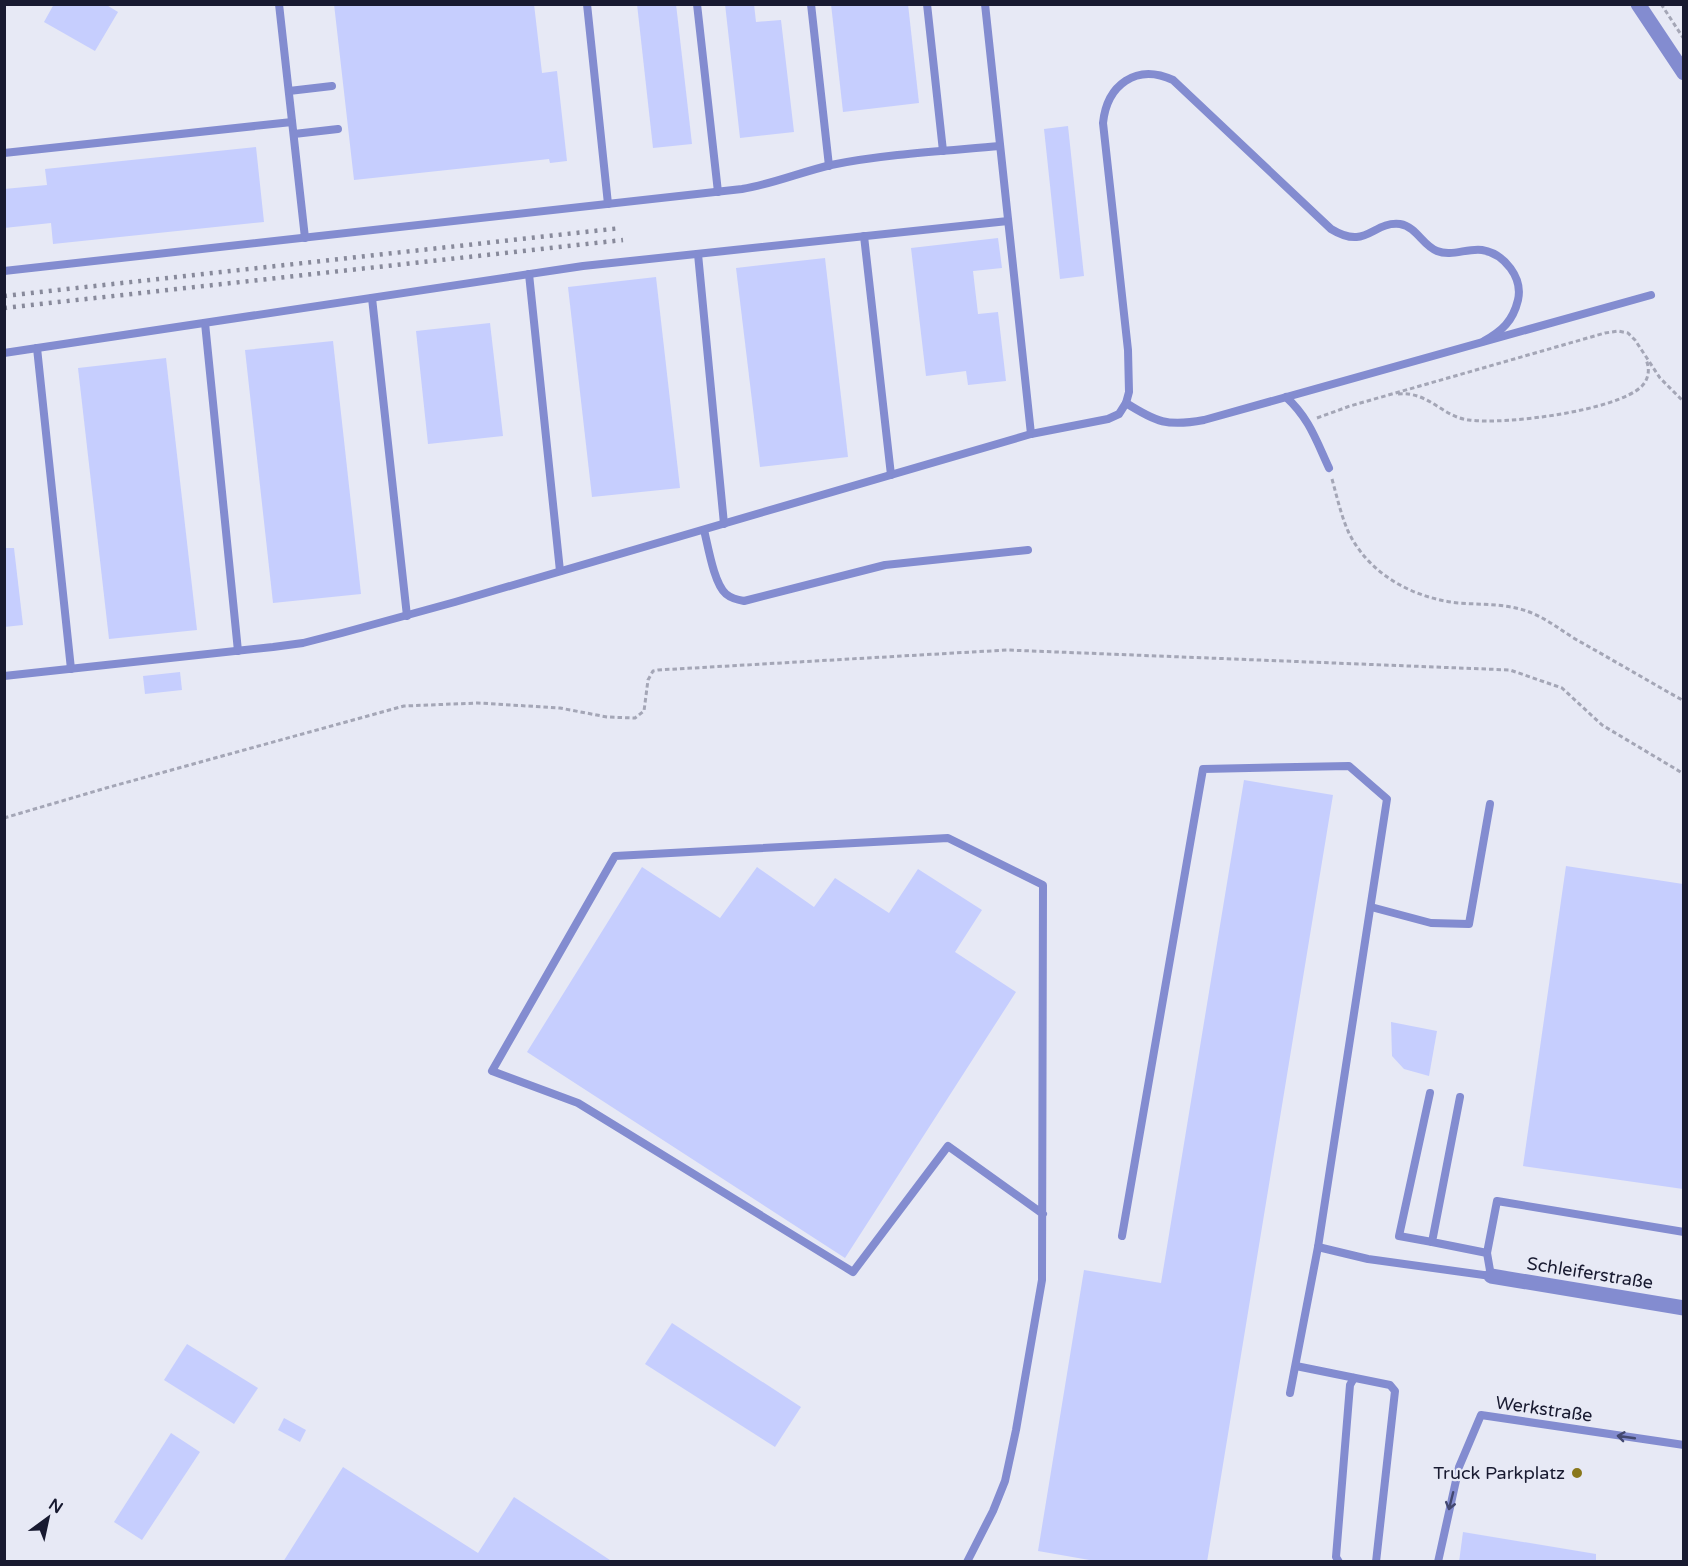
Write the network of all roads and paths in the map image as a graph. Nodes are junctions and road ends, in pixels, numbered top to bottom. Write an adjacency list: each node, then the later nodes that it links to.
1 (279, 4): 12 (lane)
2 (587, 4): 21 (lane)
3 (697, 4): 20 (lane)
4 (811, 4): 19 (lane)
5 (927, 4): 17 (lane)
6 (985, 4): 16 (lane)
7 (1638, 4): 10 (street)
8 (1661, 4): 9 (path)
9 (1683, 39)
10 (1683, 73)
11 (332, 86): 12 (lane)
12 (289, 91): 13 (lane)
13 (292, 122): 15 (lane); 18 (lane)
14 (338, 129): 15 (lane)
15 (294, 134): 24 (lane)
16 (1000, 146): 17 (lane); 22 (lane)
17 (943, 151): 19 (lane)
18 (4, 153)
19 (828, 166): 20 (lane)
20 (718, 192): 21 (lane)
21 (608, 204): 24 (lane)
22 (1008, 221): 23 (lane); 40 (lane)
23 (864, 236): 25 (lane); 42 (lane)
24 (306, 237): 26 (lane)
25 (698, 254): 27 (lane); 43 (lane)
26 (4, 271)
27 (529, 274): 29 (lane); 46 (lane)
28 (1651, 295): 31 (lane)
29 (372, 298): 30 (lane); 47 (lane)
30 (205, 323): 32 (lane); 48 (lane)
31 (1484, 341): 36 (lane); 38 (lane)
32 (37, 348): 33 (lane); 49 (lane)
33 (4, 353)
34 (1644, 353): 35 (path); 35 (path); 37 (path)
35 (1387, 395): 39 (path)
36 (1286, 397): 38 (lane); 39 (lane)
37 (1683, 402)
38 (1126, 404): 40 (lane)
39 (1309, 422): 41 (lane)
40 (1031, 434): 42 (lane)
41 (1329, 468): 51 (path)
42 (891, 475): 43 (lane)
43 (724, 524): 44 (lane)
44 (704, 530): 45 (lane); 46 (lane)
45 (1028, 550)
46 (560, 571): 47 (lane)
47 (407, 616): 48 (lane)
48 (238, 651): 49 (lane)
49 (71, 669): 50 (lane)
50 (4, 676)
51 (1683, 701)
52 (1683, 774): 54 (path)
53 (1490, 804): 55 (lane)
54 (4, 819)
55 (1371, 907): 60 (lane); 62 (lane)
56 (1430, 1093): 61 (lane)
57 (1460, 1097): 61 (lane)
58 (1043, 1214): 58 (lane); 70 (lane)
59 (1683, 1232): 63 (lane)
60 (1122, 1236)
61 (1432, 1242): 63 (lane)
62 (1318, 1247): 64 (lane); 66 (lane)
63 (1487, 1253): 64 (lane)
64 (1491, 1276): 65 (street, Schleiferstraße)
65 (1683, 1308)
66 (1296, 1366): 67 (lane); 68 (lane)
67 (1354, 1378): 71 (lane); 72 (lane)
68 (1290, 1393)
69 (1683, 1445): 73 (lane, Werkstraße, one-way to 73)
70 (968, 1562)
71 (1339, 1562)
72 (1376, 1562)
73 (1438, 1562)

